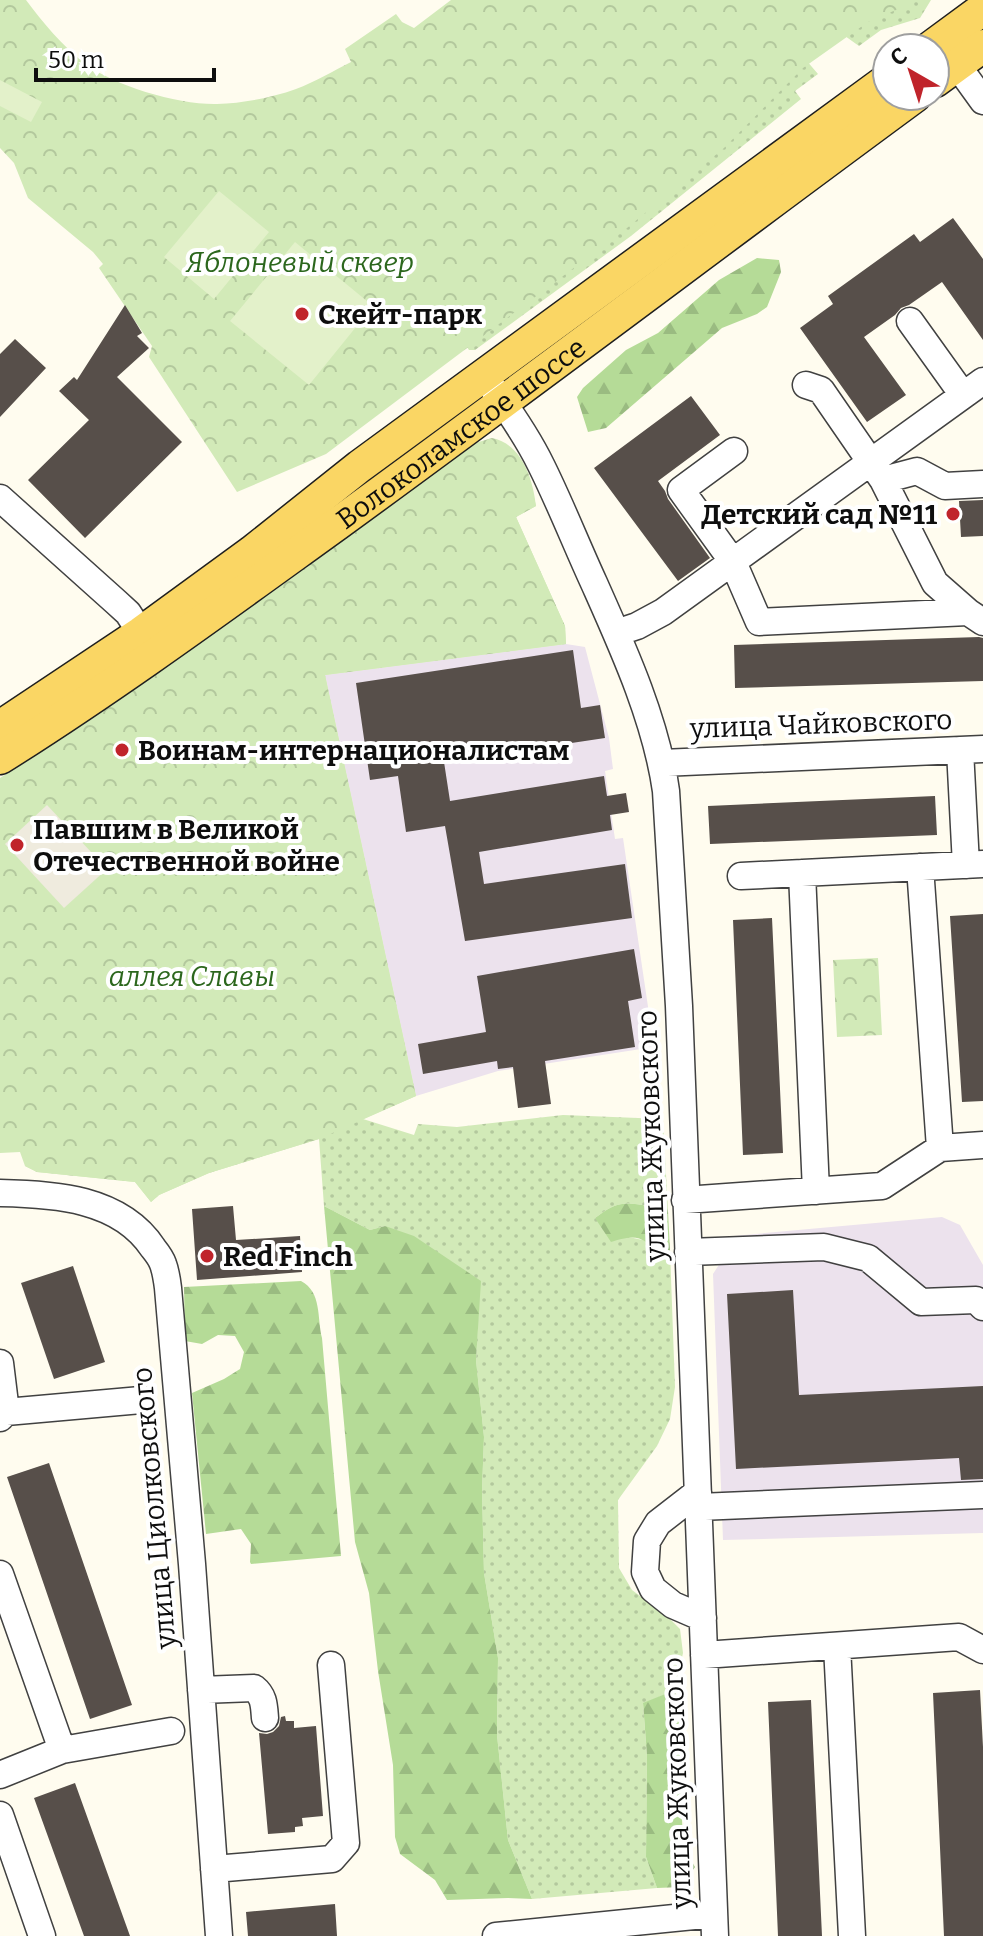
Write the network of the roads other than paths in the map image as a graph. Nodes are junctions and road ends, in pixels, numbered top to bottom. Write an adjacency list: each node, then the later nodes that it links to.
1 (983, 9): 3 (main road)
2 (983, 46): 4 (main road)
3 (951, 52)
4 (951, 60)
5 (951, 74): 7 (street)
6 (871, 92): 10 (main road, Волоколамское шоссе)
7 (983, 101)
8 (894, 112): 13 (main road, Волоколамское шоссе)
9 (910, 321): 12 (street)
10 (483, 375): 13 (street, улица Жуковского); 20 (main road, Волоколамское шоссе)
11 (806, 385): 15 (street)
12 (973, 388): 15 (street)
13 (503, 403): 21 (street, улица Жуковского); 24 (main road, Волоколамское шоссе)
14 (734, 451): 18 (street)
15 (878, 471): 16 (street); 18 (street); 19 (street)
16 (983, 484)
17 (0, 498): 20 (street)
18 (733, 562): 19 (street); 21 (street)
19 (975, 617)
20 (141, 633): 22 (main road, Волоколамское шоссе)
21 (616, 633): 25 (street, улица Жуковского)
22 (0, 727)
23 (972, 749): 25 (street, улица Чайковского); 26 (street)
24 (0, 758)
25 (662, 763): 34 (street, улица Жуковского)
26 (975, 865): 27 (street)
27 (920, 867): 28 (street); 31 (street)
28 (802, 873): 29 (street); 32 (street)
29 (741, 876)
30 (983, 1145): 31 (street)
31 (940, 1148): 32 (street)
32 (816, 1191): 34 (street)
33 (0, 1193): 48 (street, улица Циолковского)
34 (685, 1200): 35 (street, улица Жуковского)
35 (688, 1252): 36 (street); 41 (street, улица Жуковского)
36 (983, 1307)
37 (0, 1363): 39 (street)
38 (141, 1400): 39 (street)
39 (3, 1415)
40 (983, 1495): 41 (street)
41 (698, 1499): 43 (street, улица Жуковского); 43 (street)
42 (0, 1574): 51 (street)
43 (703, 1618): 46 (street, улица Жуковского)
44 (837, 1646): 45 (street); 46 (street); 60 (street)
45 (983, 1650)
46 (704, 1655): 55 (street, улица Жуковского)
47 (331, 1665): 54 (street)
48 (201, 1690): 49 (street); 54 (street, улица Циолковского)
49 (265, 1718)
50 (171, 1731): 51 (street)
51 (62, 1750): 52 (street)
52 (2, 1772)
53 (0, 1815): 57 (street)
54 (214, 1869): 58 (street, улица Циолковского)
55 (715, 1925): 56 (street)
56 (630, 1929): 59 (street)
57 (42, 1936)
58 (219, 1936)
59 (496, 1936)
60 (852, 1936)

